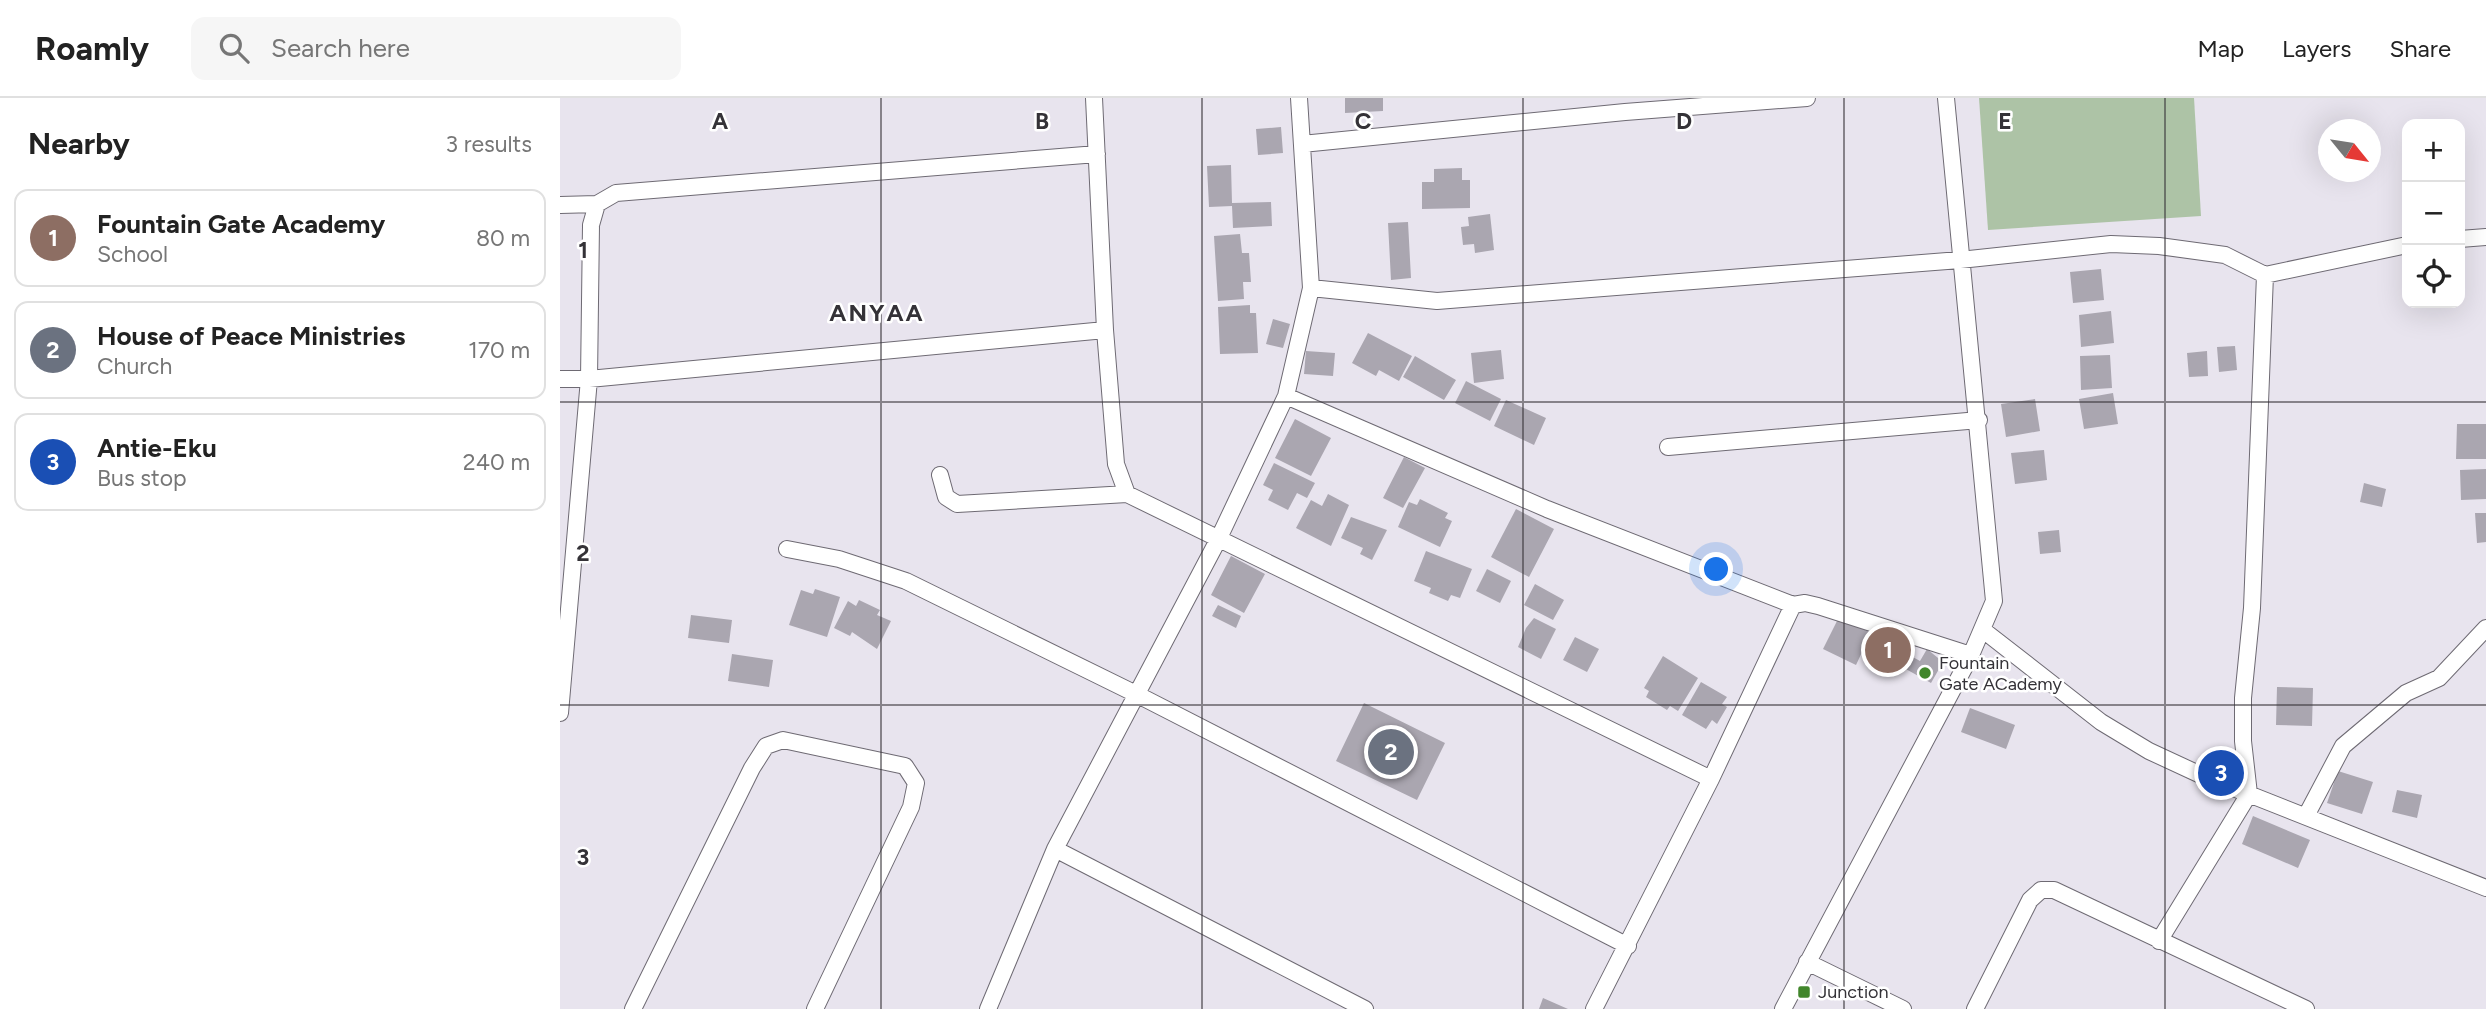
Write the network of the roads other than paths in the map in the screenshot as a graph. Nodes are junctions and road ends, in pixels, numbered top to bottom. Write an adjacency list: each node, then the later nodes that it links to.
1 (1094, 98): 6 (street)
2 (1299, 98): 5 (street)
3 (1807, 98): 5 (street)
4 (1946, 98): 12 (street)
5 (1302, 144): 14 (street)
6 (1097, 154): 7 (street); 15 (street)
7 (597, 204): 8 (street); 17 (street)
8 (560, 205)
9 (2486, 237): 10 (street)
10 (2465, 239)
11 (2402, 246): 13 (street)
12 (1960, 260): 13 (street); 14 (street); 19 (street)
13 (2265, 275): 34 (street)
14 (1311, 288): 18 (street)
15 (1105, 330): 17 (street); 22 (street)
16 (560, 379): 17 (street)
17 (589, 379): 27 (street)
18 (1286, 396): 23 (street); 25 (street)
19 (1979, 419): 20 (street); 28 (street)
20 (1668, 447)
21 (940, 475): 22 (street)
22 (1127, 494): 23 (street)
23 (1218, 540): 31 (street); 33 (street)
24 (787, 549): 31 (street)
25 (1793, 605): 30 (street); 33 (street)
26 (2486, 628): 29 (street)
27 (564, 629): 32 (street)
28 (1983, 630): 30 (street); 34 (street)
29 (2480, 644): 35 (street)
30 (1971, 654): 40 (street)
31 (1136, 694): 36 (street); 39 (street)
32 (560, 713)
33 (1710, 779): 39 (street)
34 (2249, 794): 35 (street); 38 (street)
35 (2306, 816): 37 (street)
36 (1055, 849): 43 (street); 44 (street)
37 (2486, 888)
38 (2159, 941): 48 (street); 49 (street)
39 (1628, 946): 45 (street)
40 (1807, 961): 46 (street); 47 (street)
41 (633, 1009): 42 (street)
42 (815, 1009)
43 (988, 1009)
44 (1365, 1009)
45 (1594, 1009)
46 (1783, 1009)
47 (1903, 1009)
48 (1975, 1009)
49 (2306, 1009)

